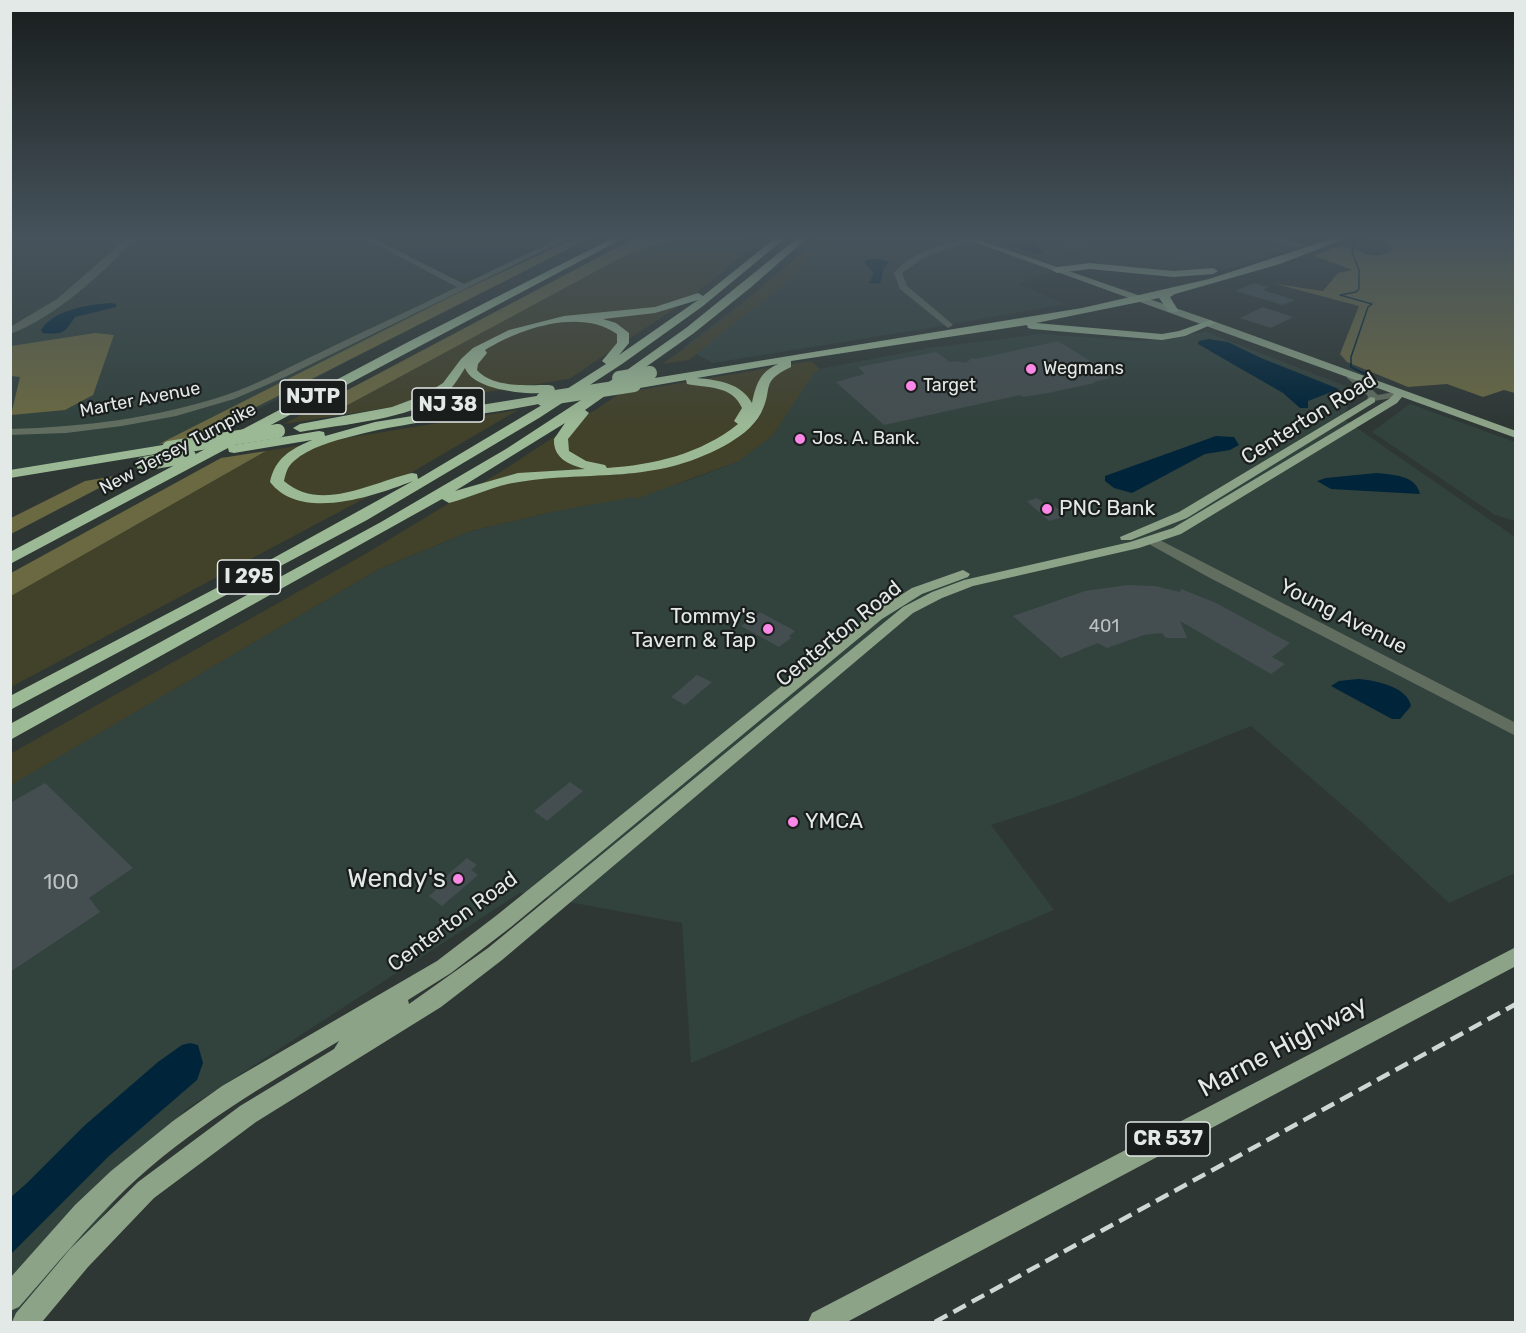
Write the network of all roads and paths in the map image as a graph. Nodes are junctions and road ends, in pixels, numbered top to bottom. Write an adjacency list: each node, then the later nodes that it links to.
1 (55, 301): 18 (street)
2 (63, 301): 18 (street)
3 (434, 301): 29 (street, Marter Avenue)
4 (479, 301): 36 (highway, New Jersey Turnpike / NJTP)
5 (495, 301): 37 (highway, New Jersey Turnpike / NJTP)
6 (682, 301): 27 (highway)
7 (700, 301): 20 (highway, I 295)
8 (728, 301): 23 (highway, I 295)
9 (920, 301): 16 (street)
10 (1079, 301): 16 (highway, NJ 38)
11 (1123, 301): 17 (highway, NJ 38)
12 (1148, 301): 14 (main road)
13 (1165, 301): 14 (highway)
14 (1173, 310): 15 (main road)
15 (1210, 323): 17 (highway); 21 (main road)
16 (948, 325): 22 (highway, NJ 38)
17 (986, 328): 19 (highway, NJ 38)
18 (10, 329)
19 (815, 354): 22 (highway, NJ 38); 34 (highway)
20 (596, 376): 24 (highway); 31 (highway, I 295)
21 (1351, 376): 25 (main road); 26 (street)
22 (643, 380): 23 (highway); 24 (highway, NJ 38, bridge); 24 (highway, NJ 38, bridge)
23 (606, 390): 34 (highway, I 295)
24 (546, 394): 27 (highway, NJ 38); 28 (highway, NJ 38)
25 (1399, 394): 26 (street, Centerton Road); 30 (main road); 35 (main road, Centerton Road)
26 (1371, 400): 42 (main road, Centerton Road)
27 (347, 420): 32 (highway, NJ 38, bridge)
28 (386, 424): 31 (highway); 33 (highway, NJ 38, bridge)
29 (10, 432)
30 (1515, 435)
31 (485, 444): 38 (highway, I 295)
32 (10, 474)
33 (10, 486)
34 (368, 536): 40 (highway, I 295)
35 (1152, 540): 39 (street, Young Avenue); 43 (main road, Centerton Road)
36 (10, 547)
37 (10, 559)
38 (10, 704)
39 (1515, 730)
40 (10, 734)
41 (1515, 956): 46 (main road, Marne Highway / CR 537)
42 (444, 967): 43 (main road); 44 (main road, Centerton Road)
43 (342, 1056): 45 (main road, Centerton Road)
44 (10, 1298)
45 (25, 1323)
46 (821, 1323)

